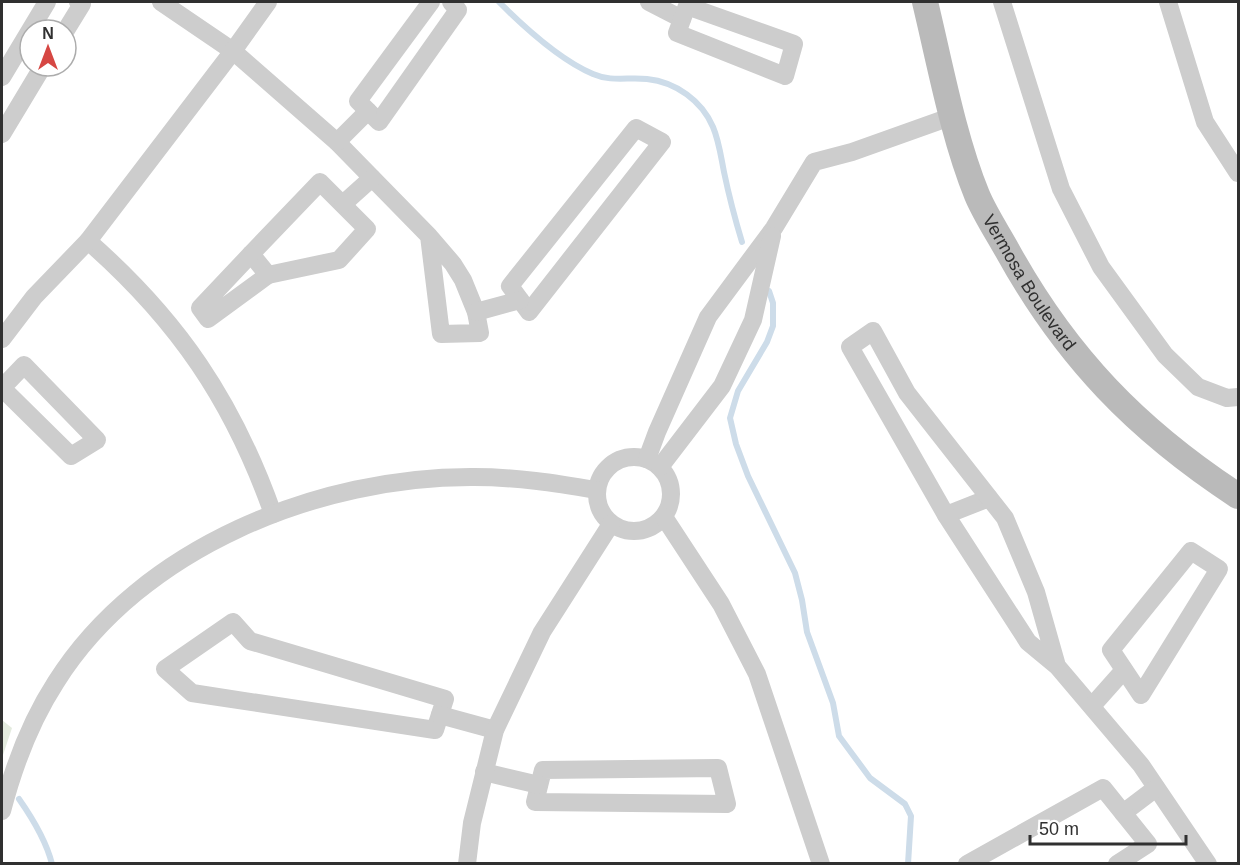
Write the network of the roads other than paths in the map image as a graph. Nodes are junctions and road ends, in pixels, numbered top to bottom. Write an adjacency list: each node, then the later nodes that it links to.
1 (47, 2): 14 (street)
2 (78, 2): 11 (street)
3 (161, 2): 13 (street)
4 (268, 2): 13 (street)
5 (431, 2): 16 (street)
6 (451, 2): 16 (street)
7 (649, 2): 12 (street)
8 (925, 2): 17 (main road, Vermosa Boulevard)
9 (1002, 2): 32 (street)
10 (1168, 2): 20 (street)
11 (73, 18)
12 (682, 19): 12 (street)
13 (233, 51): 19 (street); 25 (street)
14 (2, 77)
15 (36, 78): 18 (street)
16 (368, 111): 19 (street)
17 (953, 116): 23 (street); 35 (main road, Vermosa Boulevard)
18 (2, 134)
19 (336, 142): 21 (street)
20 (1239, 173)
21 (372, 178): 22 (street); 24 (street)
22 (343, 204): 26 (street); 27 (street)
23 (774, 228): 33 (street); 33 (street)
24 (429, 236): 29 (street); 29 (street)
25 (88, 241): 30 (street); 37 (street)
26 (251, 254): 27 (street); 27 (street)
27 (268, 275)
28 (520, 300): 28 (street); 29 (street)
29 (476, 312)
30 (2, 339)
31 (7, 370): 31 (street)
32 (1239, 397)
33 (653, 463): 34 (street); 39 (street)
34 (596, 490): 37 (street); 40 (street)
35 (1239, 496)
36 (989, 498): 38 (street); 38 (street); 41 (street)
37 (273, 514): 49 (street)
38 (946, 515): 41 (street)
39 (664, 516): 40 (street); 52 (street)
40 (611, 524): 45 (street)
41 (1057, 666): 43 (street)
42 (1124, 670): 42 (street); 43 (street)
43 (1092, 706): 48 (street)
44 (440, 714): 44 (street); 45 (street)
45 (495, 730): 46 (street)
46 (484, 772): 47 (street); 51 (street)
47 (539, 785): 47 (street)
48 (1156, 788): 50 (street); 55 (street)
49 (2, 811)
50 (1123, 813): 53 (street); 54 (street)
51 (467, 864)
52 (821, 864)
53 (967, 864)
54 (1117, 864)
55 (1208, 864)

